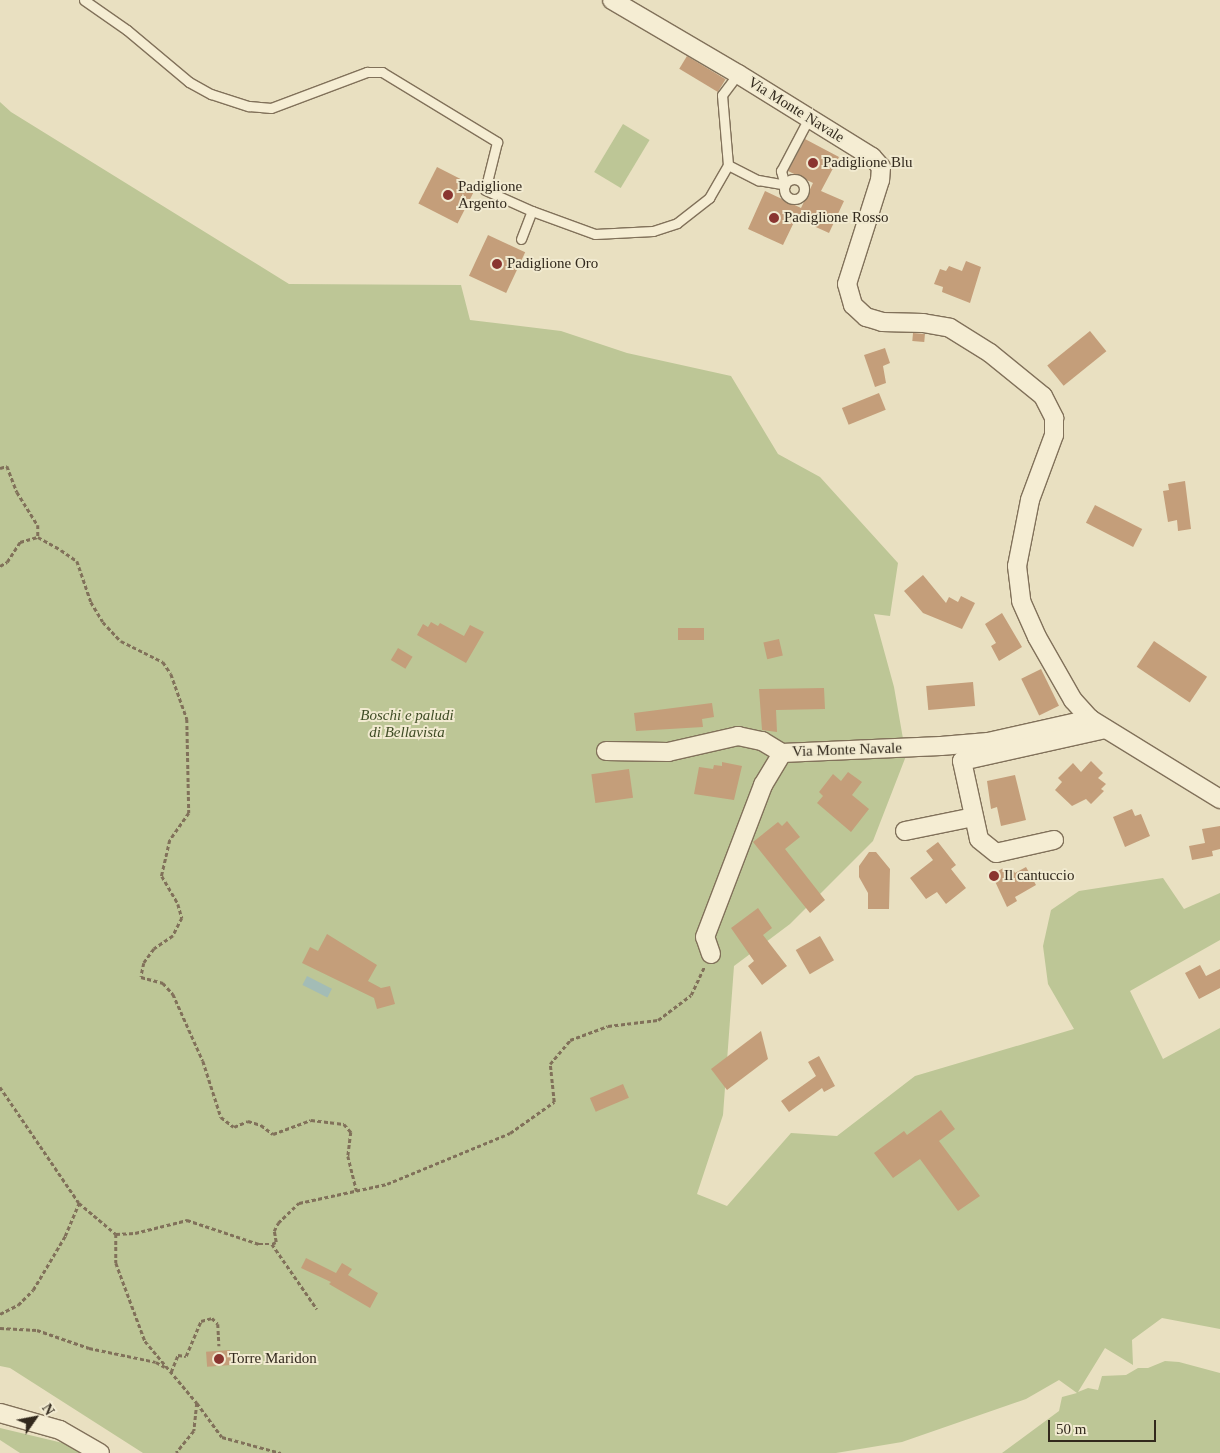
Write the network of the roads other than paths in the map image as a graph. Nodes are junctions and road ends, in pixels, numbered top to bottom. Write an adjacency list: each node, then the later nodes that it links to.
1 (84, 0): 6 (lane)
2 (612, 0): 3 (street, Via Monte Navale)
3 (738, 74): 4 (street, Via Monte Navale); 5 (lane)
4 (809, 118): 5 (lane); 8 (street, Via Monte Navale)
5 (728, 165): 6 (lane)
6 (532, 211): 7 (lane)
7 (521, 239)
8 (1090, 719): 9 (street, Via Monte Navale); 11 (street, Via Monte Navale)
9 (1105, 729): 12 (street, Via Monte Navale); 13 (street)
10 (606, 751): 11 (street, Via Monte Navale)
11 (782, 753): 16 (street)
12 (1220, 799)
13 (974, 817): 14 (street); 15 (street)
14 (905, 831)
15 (1054, 840)
16 (711, 954)
17 (0, 1413): 18 (street)
18 (100, 1453)

